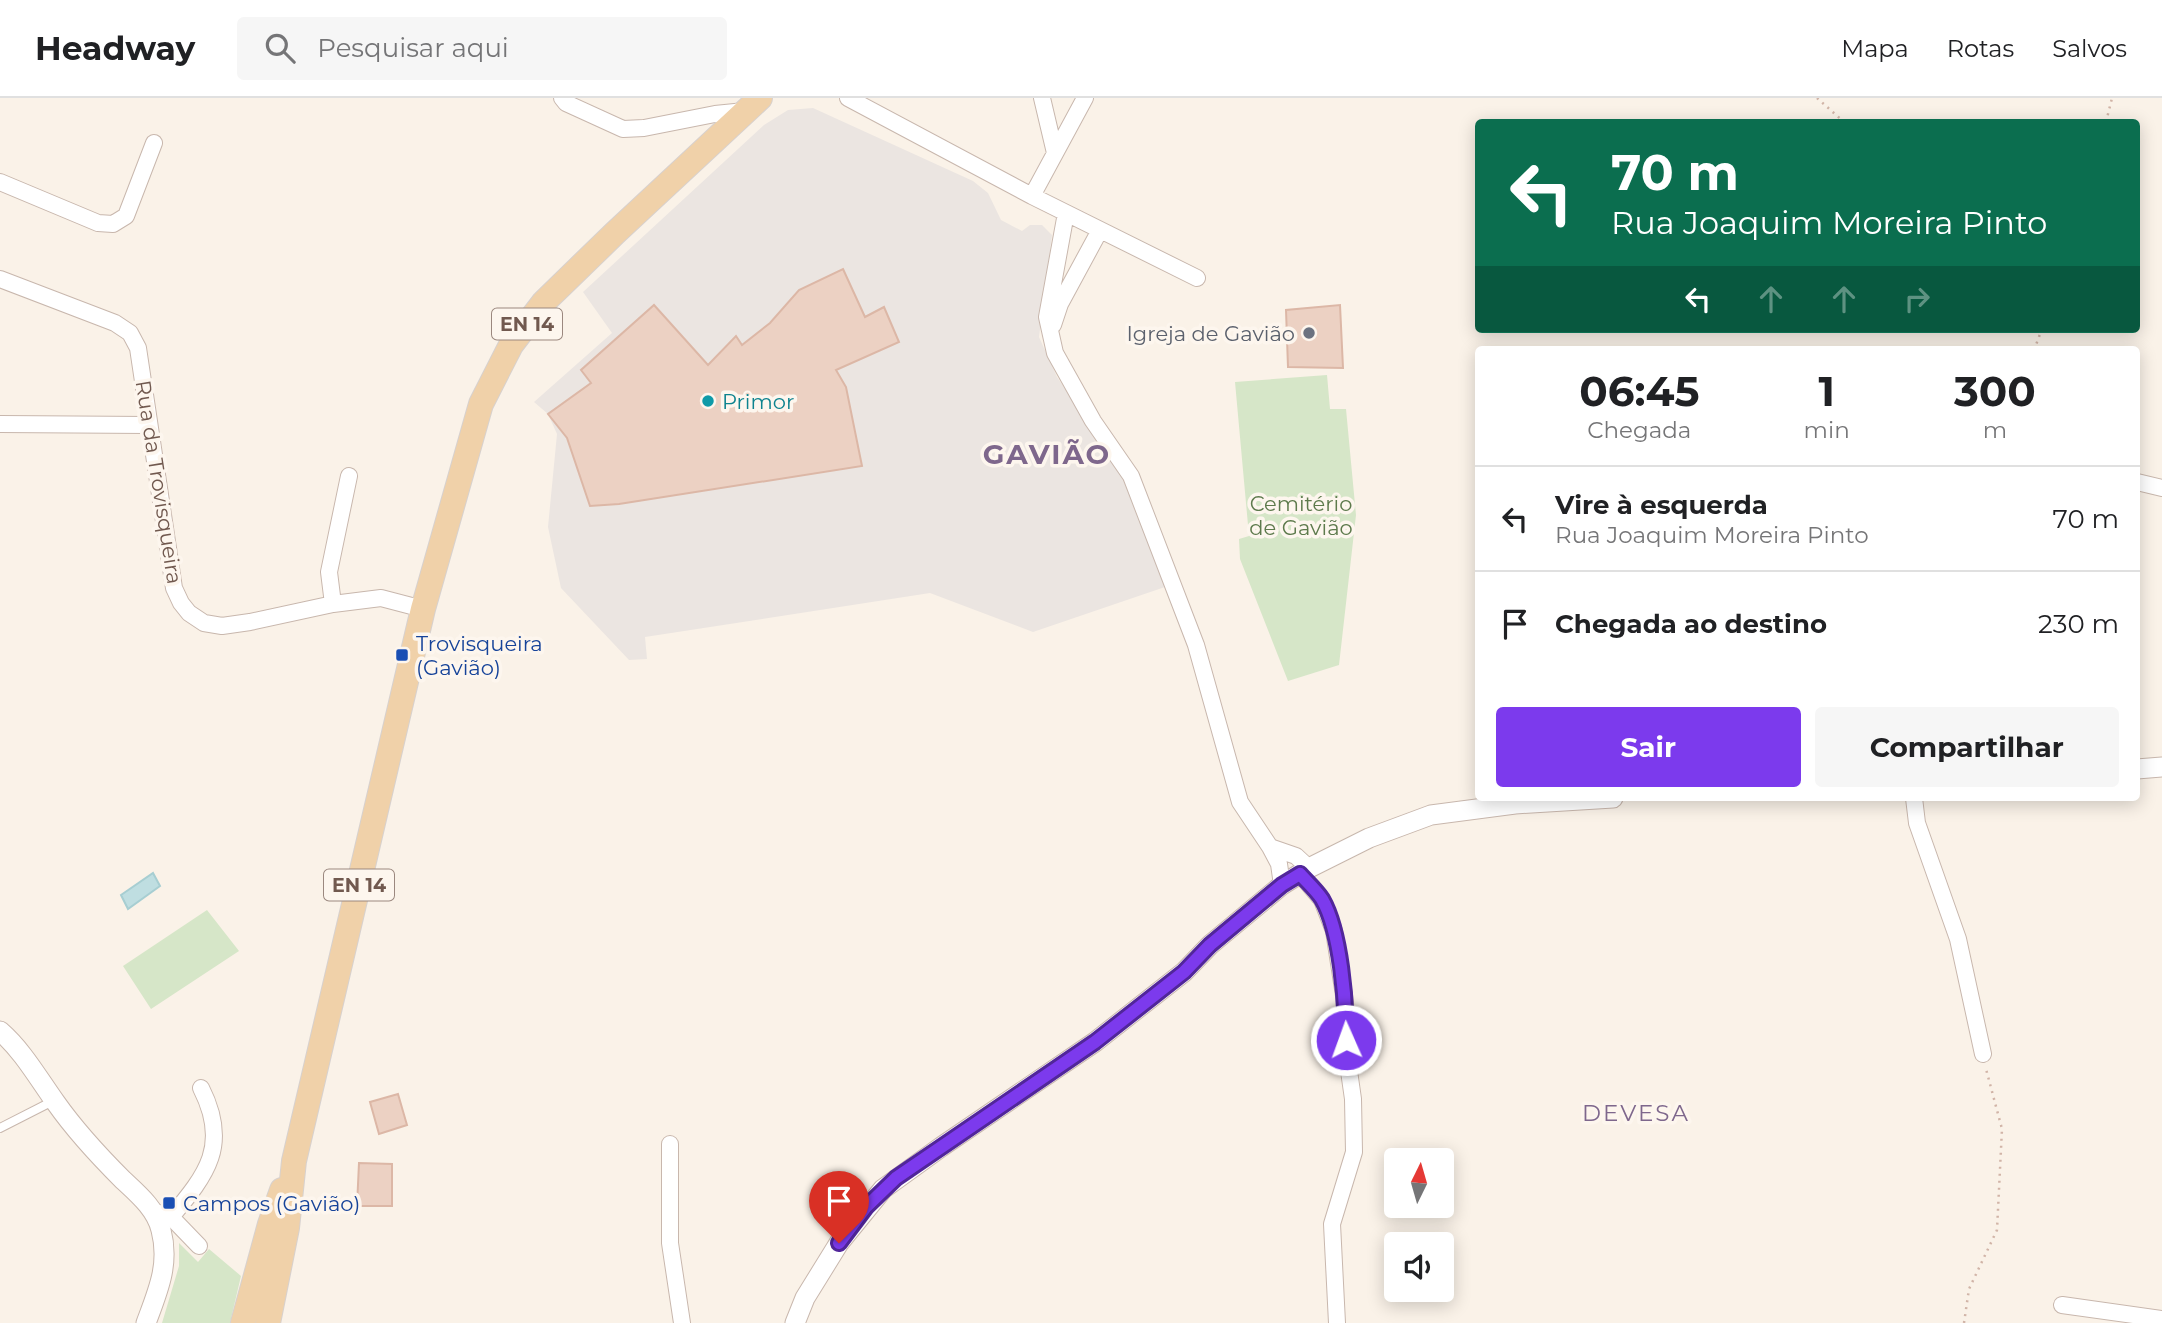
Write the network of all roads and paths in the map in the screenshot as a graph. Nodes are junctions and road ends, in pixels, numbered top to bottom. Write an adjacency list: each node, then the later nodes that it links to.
1 (562, 98): 7 (street)
2 (848, 98): 13 (street)
3 (1042, 98): 11 (street)
4 (1085, 98): 11 (street)
5 (1816, 98): 8 (path)
6 (2112, 98): 9 (path)
7 (753, 105): 25 (main road, EN 14)
8 (1840, 119)
9 (2107, 119)
10 (154, 143): 12 (street)
11 (1055, 153): 13 (street)
12 (0, 182)
13 (1032, 196): 14 (street)
14 (1066, 213): 15 (street); 18 (street)
15 (1100, 230): 16 (street); 18 (street)
16 (1197, 278)
17 (0, 279): 20 (street, Rua da Trovisqueira)
18 (1050, 337): 30 (street)
19 (0, 424): 20 (street)
20 (148, 425): 24 (street, Rua da Trovisqueira)
21 (349, 476): 24 (street)
22 (2140, 483): 23 (street)
23 (2162, 488)
24 (333, 604): 25 (street, Rua da Trovisqueira)
25 (423, 608): 39 (main road, EN 14)
26 (2162, 767): 27 (street)
27 (2140, 769)
28 (1564, 801): 31 (street)
29 (1914, 801): 34 (street)
30 (1270, 847): 31 (street); 32 (street)
31 (1305, 871): 32 (street); 49 (street)
32 (1282, 885): 48 (street)
33 (0, 1031): 36 (street)
34 (1983, 1054): 50 (path)
35 (201, 1088): 40 (street)
36 (54, 1100): 37 (lane); 40 (street)
37 (0, 1128)
38 (670, 1144): 47 (street)
39 (295, 1161): 45 (main road, EN 14); 46 (main road, EN 14)
40 (166, 1222): 41 (street); 44 (street)
41 (199, 1246)
42 (2062, 1305): 43 (street)
43 (2162, 1319)
44 (146, 1323)
45 (243, 1323)
46 (268, 1323)
47 (682, 1323)
48 (794, 1323)
49 (1337, 1323)
50 (1964, 1323)

